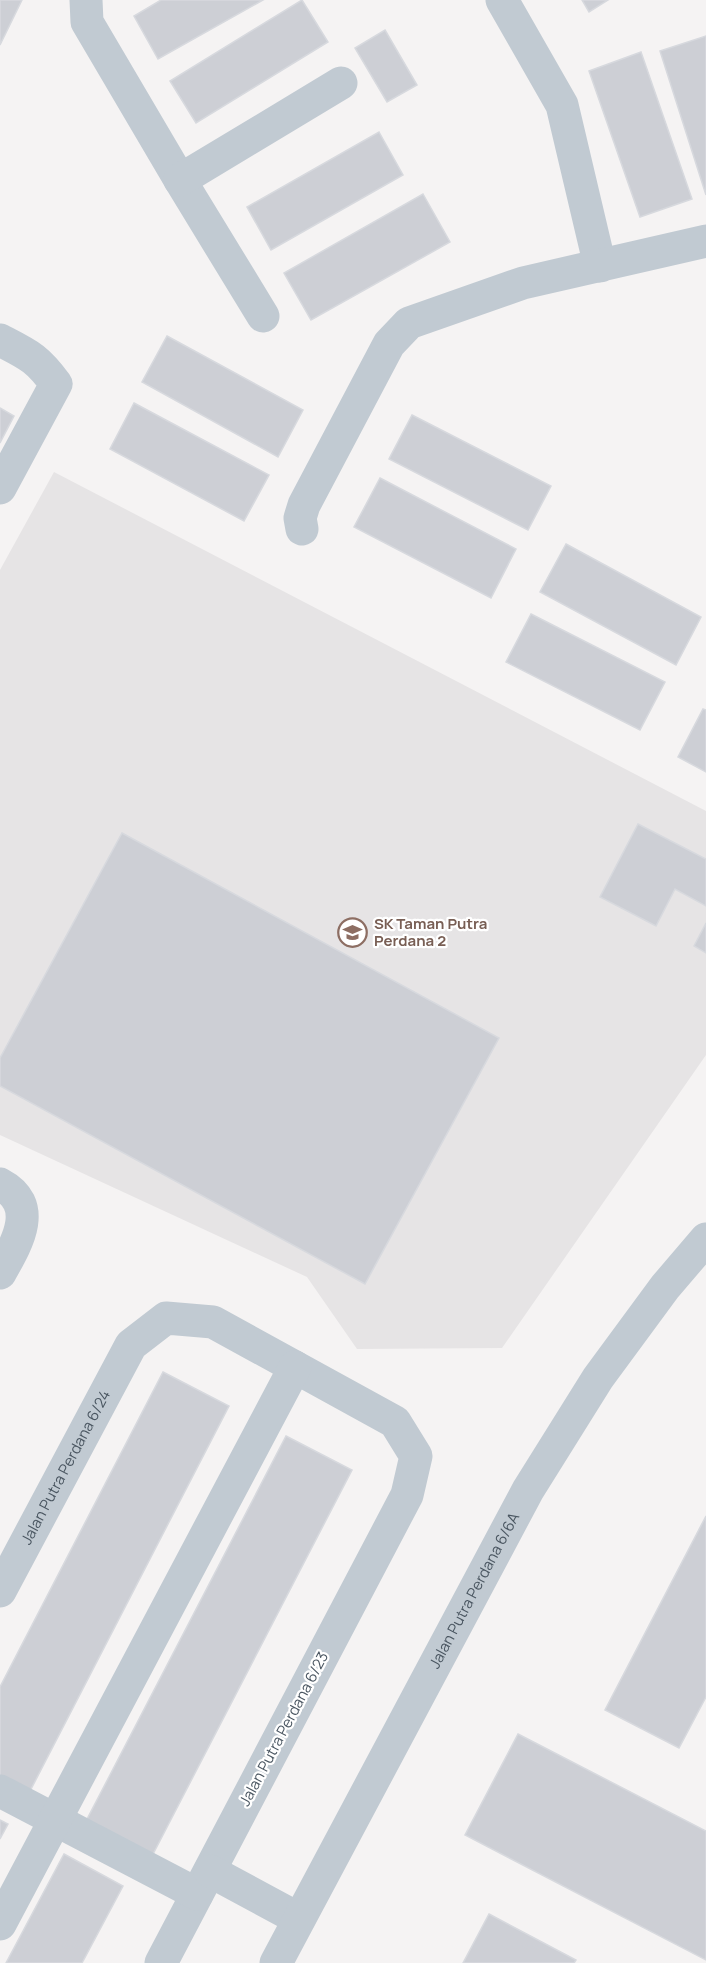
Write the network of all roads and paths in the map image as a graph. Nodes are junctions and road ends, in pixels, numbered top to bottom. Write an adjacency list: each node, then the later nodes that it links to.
1 (86, 0): 4 (street)
2 (502, 0): 6 (street)
3 (341, 83): 4 (street)
4 (180, 180): 7 (street)
5 (706, 241): 6 (street)
6 (600, 266): 10 (street)
7 (263, 316)
8 (0, 340): 9 (street)
9 (0, 488)
10 (302, 529)
11 (0, 1184): 13 (street)
12 (706, 1239): 20 (street, Jalan Putra Perdana 6/6A)
13 (0, 1273)
14 (131, 1345): 15 (street, Jalan Putra Perdana 6/23); 16 (street, Jalan Putra Perdana 6/24)
15 (295, 1367): 18 (street); 19 (street, Jalan Putra Perdana 6/23)
16 (0, 1591)
17 (0, 1791): 18 (street)
18 (55, 1820): 19 (street); 21 (street)
19 (204, 1882): 20 (street); 22 (street, Jalan Putra Perdana 6/23)
20 (299, 1919): 23 (street, Jalan Putra Perdana 6/6A)
21 (0, 1924)
22 (161, 1963)
23 (276, 1963)

